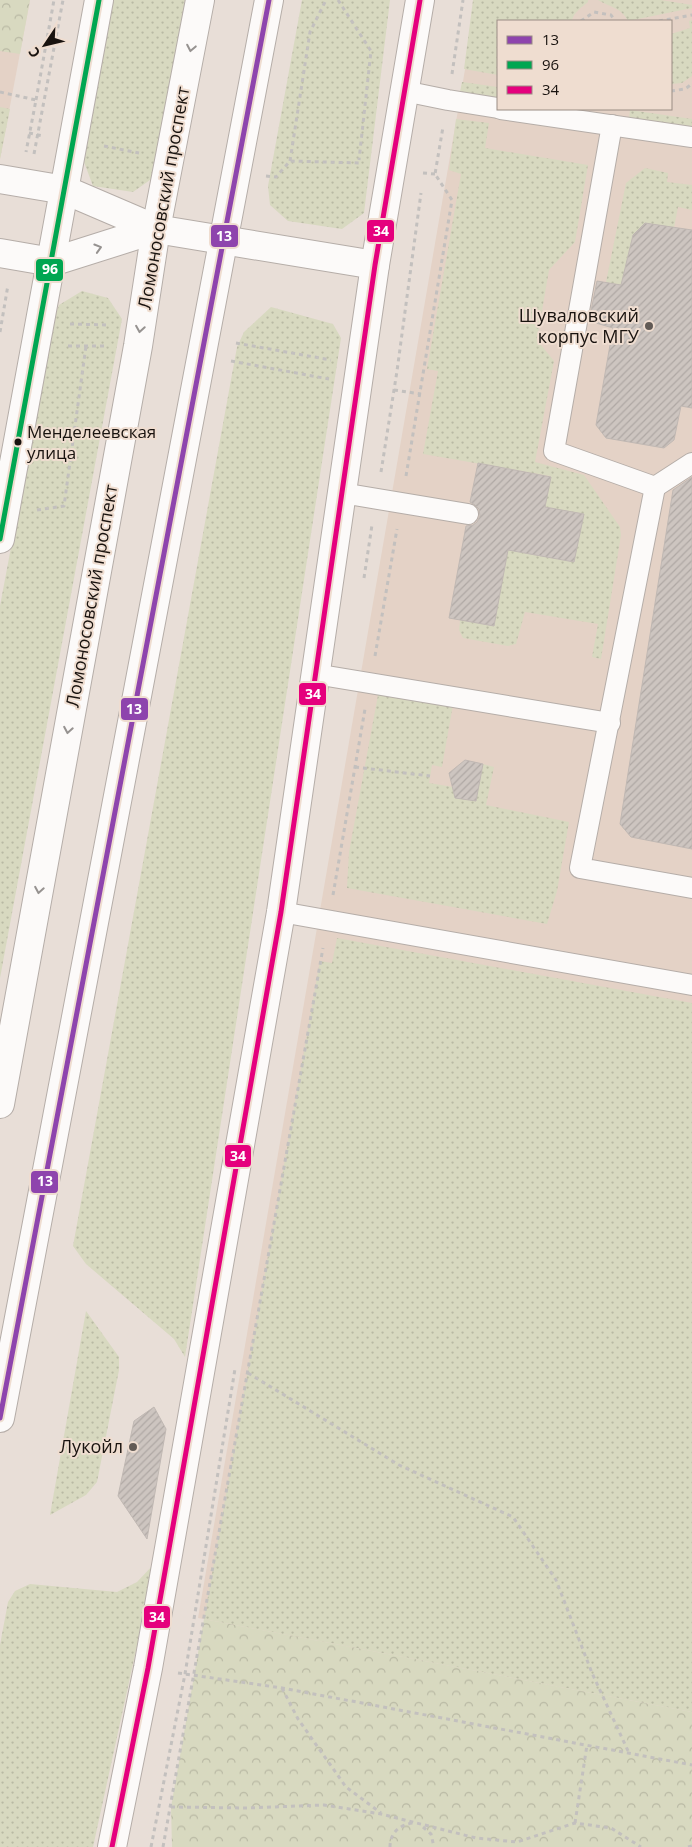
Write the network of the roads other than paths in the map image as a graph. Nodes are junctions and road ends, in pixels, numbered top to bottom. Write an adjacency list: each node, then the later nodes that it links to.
1 (99, 0): 11 (street)
2 (200, 0): 12 (street, Ломоносовский проспект, one-way to 12)
3 (269, 0): 13 (street)
4 (420, 0): 5 (street)
5 (404, 91): 6 (lane); 16 (street)
6 (497, 108)
7 (513, 110): 8 (lane)
8 (612, 125): 9 (lane); 18 (lane)
9 (692, 137)
10 (0, 179): 11 (street)
11 (64, 190): 12 (street); 15 (street)
12 (156, 230): 13 (street); 15 (street, one-way to 12); 27 (street, Ломоносовский проспект, one-way to 27)
13 (224, 240): 16 (street); 28 (street)
14 (0, 253): 15 (street)
15 (52, 262): 21 (street)
16 (375, 265): 19 (street)
17 (692, 463): 18 (lane)
18 (655, 487): 23 (lane)
19 (342, 493): 20 (lane); 22 (street)
20 (468, 514)
21 (0, 538)
22 (315, 674): 23 (lane); 25 (street)
23 (610, 723): 24 (lane)
24 (692, 888)
25 (281, 912): 26 (lane); 29 (street)
26 (692, 985)
27 (0, 1104)
28 (0, 1418)
29 (112, 1847)

